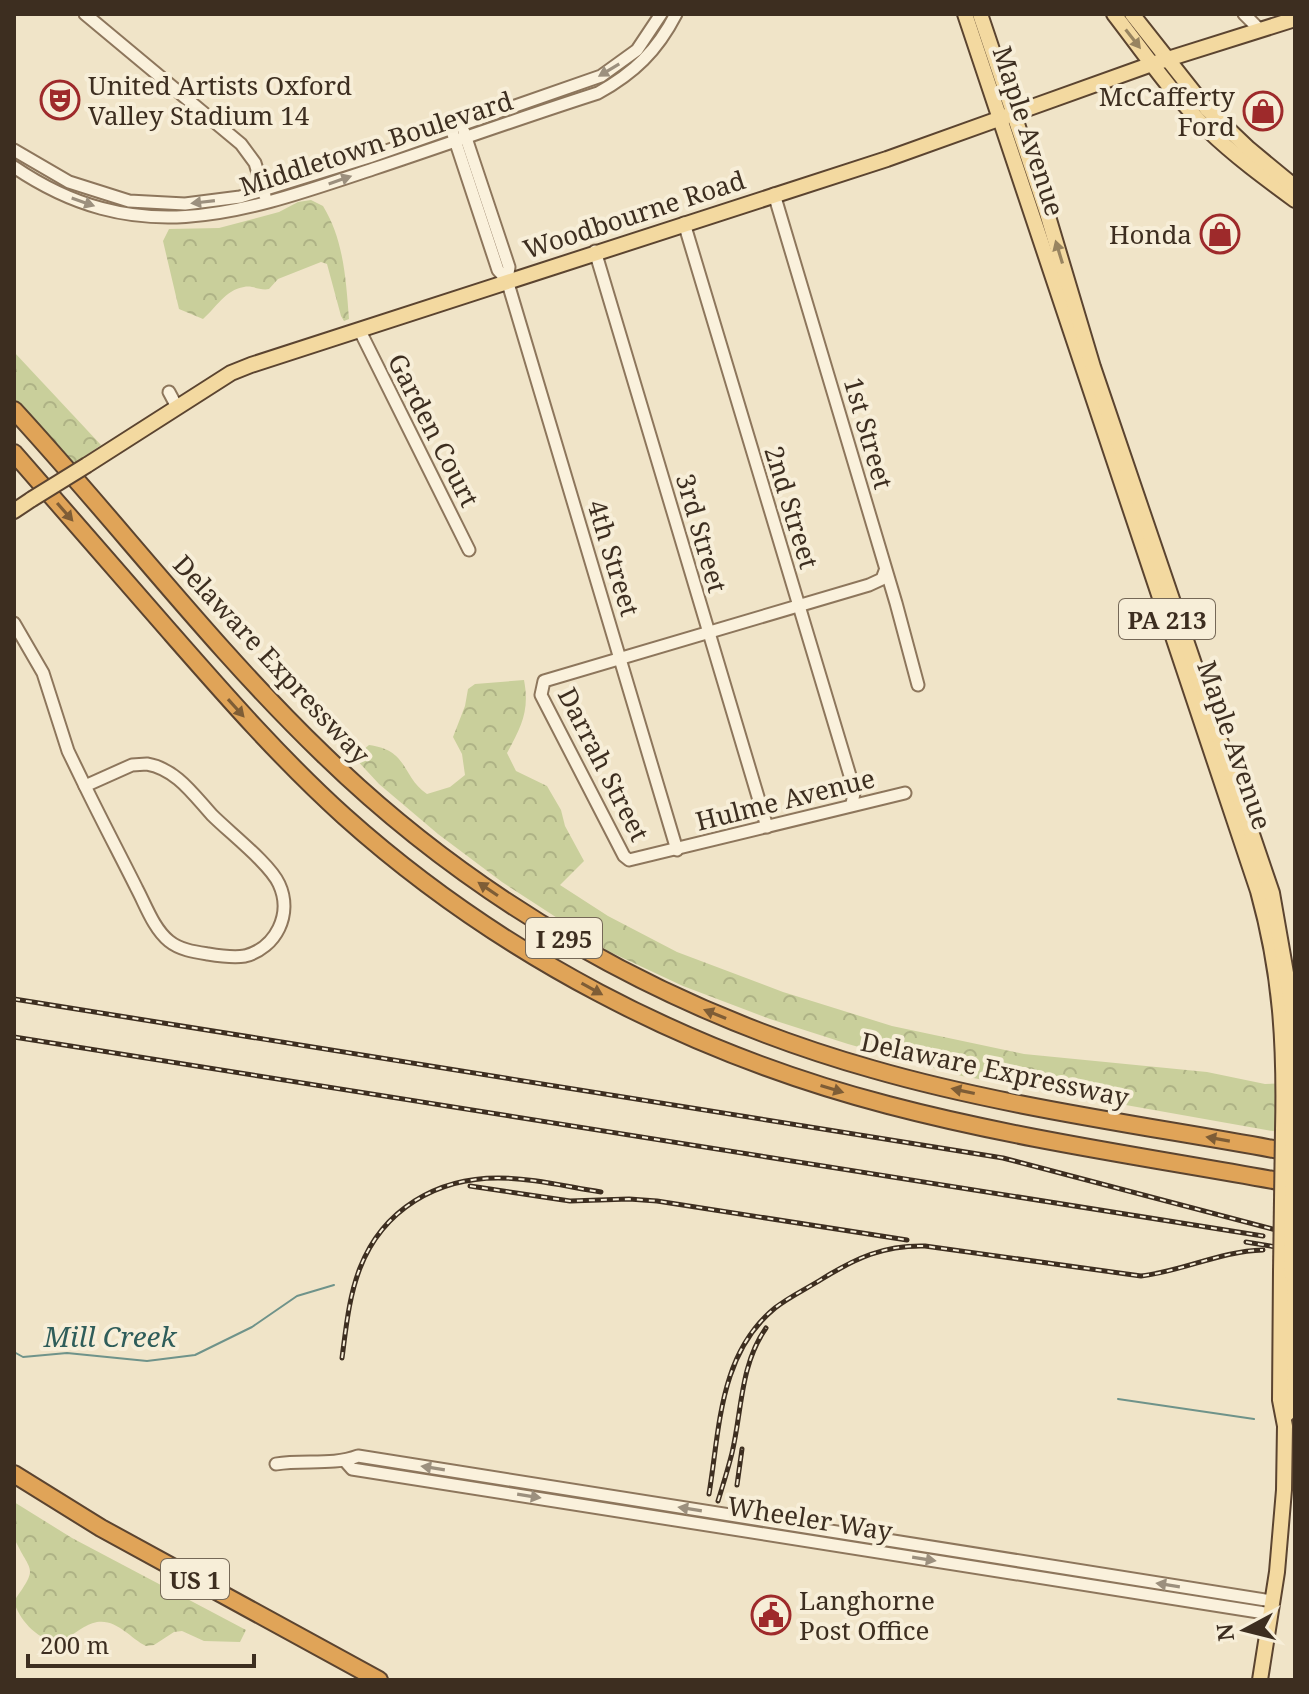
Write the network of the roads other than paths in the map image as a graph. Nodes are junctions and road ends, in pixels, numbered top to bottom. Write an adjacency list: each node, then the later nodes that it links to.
1 (85, 14): 18 (street)
2 (661, 14): 13 (street, Middletown Boulevard, one-way to 13)
3 (676, 14): 14 (street, Middletown Boulevard)
4 (965, 14): 12 (main road, Maple Avenue / PA 213)
5 (980, 14): 12 (main road, Maple Avenue / PA 213)
6 (1114, 14): 11 (main road, one-way to 11)
7 (1132, 14): 11 (main road)
8 (1244, 14): 10 (street)
9 (1295, 19): 10 (main road, Woodbourne Road)
10 (1260, 30): 11 (main road, Woodbourne Road)
11 (1160, 62): 12 (main road, Woodbourne Road); 17 (main road); 20 (main road)
12 (1006, 115): 19 (main road, Woodbourne Road); 43 (main road, Maple Avenue / PA 213)
13 (457, 126): 14 (street, 4th Street); 18 (street, Middletown Boulevard)
14 (460, 140): 21 (street, Middletown Boulevard, one-way to 14); 24 (street, 4th Street)
15 (14, 150): 18 (street, Middletown Boulevard, one-way to 15)
16 (14, 167): 21 (street, Middletown Boulevard, one-way to 21)
17 (1295, 187)
18 (265, 191): 21 (street)
19 (774, 194): 22 (main road, Woodbourne Road); 32 (street, 1st Street)
20 (1295, 200)
21 (266, 205)
22 (684, 223): 23 (main road, Woodbourne Road); 33 (street, 2nd Street)
23 (595, 251): 24 (main road, Woodbourne Road); 35 (street, 3rd Street)
24 (507, 280): 25 (main road, Woodbourne Road); 36 (street, 4th Street)
25 (360, 331): 27 (main road, Woodbourne Road); 31 (street, Garden Court)
26 (169, 392): 27 (street)
27 (177, 407): 30 (main road, Woodbourne Road, bridge)
28 (14, 410): 44 (highway, Delaware Expressway / I 295, one-way to 28)
29 (14, 453): 45 (highway, I 295, one-way to 45)
30 (14, 511)
31 (469, 550)
32 (885, 571): 33 (street); 37 (street, 1st Street)
33 (798, 605): 35 (street); 40 (street, 2nd Street)
34 (14, 623): 38 (street)
35 (709, 632): 36 (street); 41 (street, 3rd Street)
36 (621, 657): 42 (street, 4th Street); 42 (street, Darrah Street)
37 (918, 685)
38 (85, 786): 38 (street)
39 (905, 793): 40 (street, Hulme Avenue)
40 (852, 804): 41 (street, Hulme Avenue)
41 (767, 827): 42 (street, Hulme Avenue)
42 (677, 850)
43 (1288, 1132): 49 (main road, Maple Avenue / PA 213, bridge)
44 (1295, 1153)
45 (1295, 1184)
46 (276, 1464): 49 (street, Wheeler Way)
47 (14, 1474): 51 (highway, US 1)
48 (14, 1486): 50 (highway, US 1)
49 (1272, 1608): 52 (main road, Maple Avenue / PA 213)
50 (359, 1680)
51 (379, 1680)
52 (1260, 1680)

